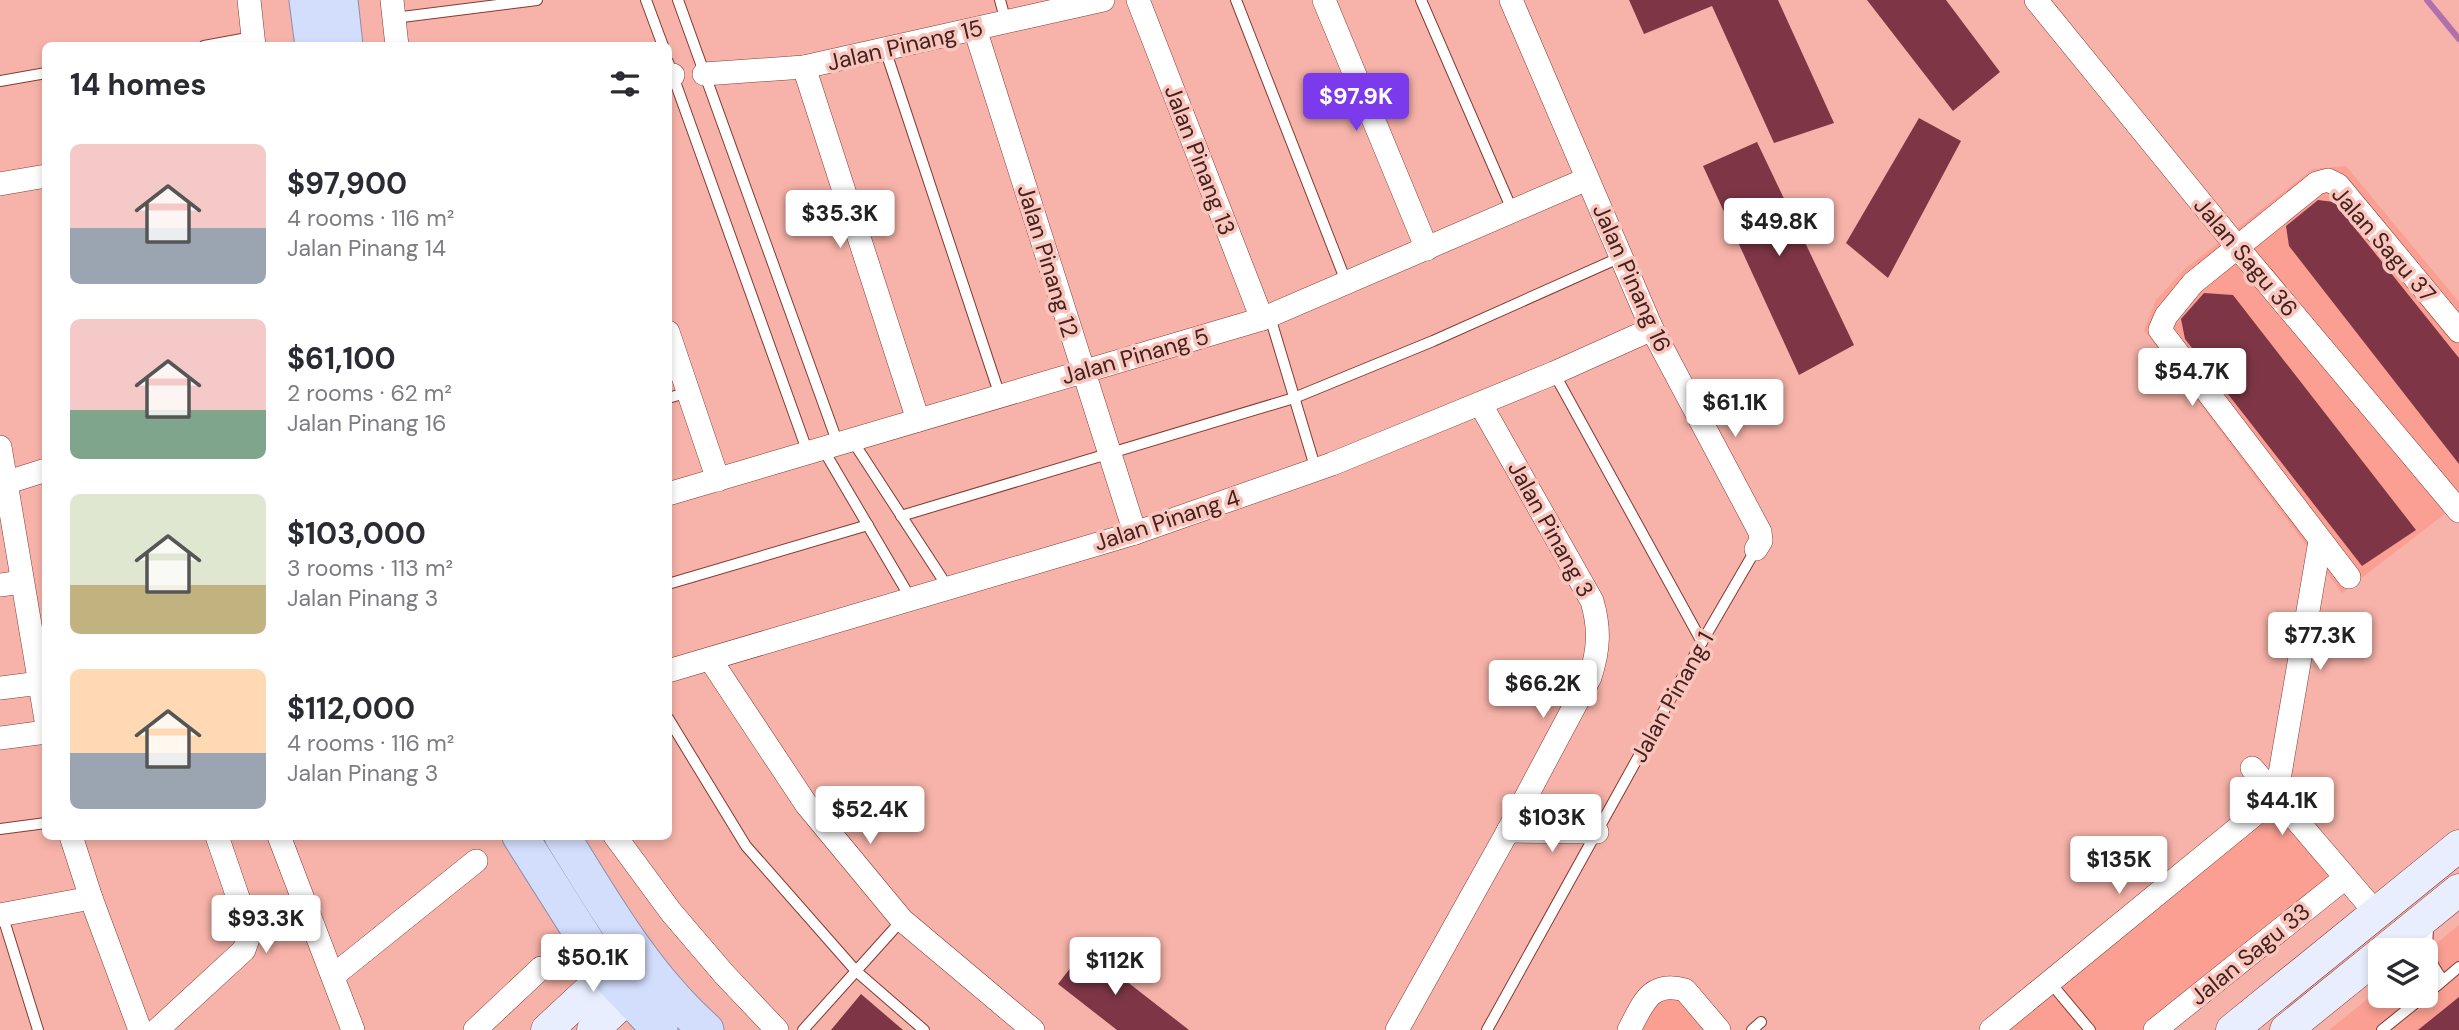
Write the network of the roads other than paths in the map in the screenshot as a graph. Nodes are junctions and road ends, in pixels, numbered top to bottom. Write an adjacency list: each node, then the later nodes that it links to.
1 (249, 0): 17 (street)
2 (307, 0): 18 (main road)
3 (340, 0): 19 (main road)
4 (537, 0): 14 (lane)
5 (646, 0): 21 (lane)
6 (678, 0): 25 (lane)
7 (1103, 0): 15 (street, Jalan Pinang 15)
8 (1138, 0): 36 (street, Jalan Pinang 13)
9 (1236, 0): 35 (lane)
10 (1324, 0): 33 (street)
11 (1421, 0): 31 (lane)
12 (1511, 0): 29 (street, Jalan Pinang 16)
13 (2036, 0): 32 (street, Jalan Sagu 36)
14 (393, 9): 20 (street)
15 (1003, 11): 16 (street, Jalan Pinang 15)
16 (975, 29): 22 (street, Jalan Pinang 15); 40 (street, Jalan Pinang 12)
17 (254, 41)
18 (312, 42)
19 (345, 42)
20 (397, 42)
21 (662, 42)
22 (885, 49): 23 (street, Jalan Pinang 15); 43 (lane)
23 (804, 67): 25 (street, Jalan Pinang 15); 46 (street)
24 (42, 74): 27 (lane)
25 (704, 74): 47 (lane)
26 (672, 76): 47 (lane)
27 (0, 81)
28 (42, 177): 30 (street)
29 (1587, 179): 31 (street, Jalan Pinang 5); 34 (street, Jalan Pinang 16)
30 (0, 184)
31 (1513, 212): 33 (street, Jalan Pinang 5)
32 (2238, 248): 38 (street, Jalan Sagu 37); 55 (street, Jalan Sagu 36); 59 (street)
33 (1427, 250): 35 (street, Jalan Pinang 5)
34 (1621, 257): 37 (street, Jalan Pinang 16); 44 (lane)
35 (1347, 284): 36 (street, Jalan Pinang 5)
36 (1266, 318): 40 (street, Jalan Pinang 5); 44 (lane)
37 (1652, 329): 41 (street, Jalan Pinang 4); 60 (street, Jalan Pinang 16)
38 (2459, 331)
39 (672, 355): 42 (street)
40 (1082, 371): 43 (street, Jalan Pinang 5); 49 (street, Jalan Pinang 12)
41 (1554, 373): 45 (street, Jalan Pinang 4); 66 (lane)
42 (679, 395): 52 (street)
43 (1000, 396): 46 (street, Jalan Pinang 5)
44 (1294, 398): 49 (lane); 50 (lane)
45 (1480, 404): 50 (street, Jalan Pinang 4); 79 (street, Jalan Pinang 3)
46 (918, 420): 47 (street, Jalan Pinang 5)
47 (830, 446): 52 (street, Jalan Pinang 5); 56 (lane); 57 (lane)
48 (0, 447): 53 (street)
49 (1109, 454): 56 (lane); 58 (street, Jalan Pinang 12)
50 (1315, 470): 58 (street, Jalan Pinang 4)
51 (42, 471): 53 (street)
52 (718, 480): 54 (street, Jalan Pinang 5)
53 (5, 483): 62 (street)
54 (672, 493)
55 (2459, 512)
56 (901, 516): 64 (lane)
57 (868, 525): 63 (lane); 65 (lane)
58 (1135, 533): 64 (street, Jalan Pinang 4)
59 (2320, 541): 61 (street); 76 (street)
60 (1756, 550): 66 (lane, Jalan Pinang 1)
61 (2349, 577)
62 (11, 583): 69 (street)
63 (672, 583)
64 (949, 589): 65 (street, Jalan Pinang 4)
65 (911, 599): 67 (street, Jalan Pinang 4)
66 (1702, 642): 80 (lane, Jalan Pinang 1)
67 (710, 659): 68 (street, Jalan Pinang 4); 95 (street)
68 (672, 670)
69 (40, 682): 70 (street); 71 (street)
70 (0, 688)
71 (42, 695)
72 (672, 725): 100 (lane)
73 (42, 733): 74 (street)
74 (0, 738)
75 (2252, 768): 76 (street)
76 (2276, 797): 89 (street); 104 (street)
77 (42, 824): 78 (lane)
78 (0, 829)
79 (1508, 831): 80 (street); 121 (street, Jalan Pinang 3)
80 (1597, 832): 122 (lane, Jalan Pinang 1)
81 (72, 840): 91 (street)
82 (218, 840): 110 (street)
83 (281, 840): 101 (street)
84 (523, 840): 106 (main road)
85 (565, 840): 97 (main road)
86 (618, 840): 117 (street)
87 (2459, 846): 92 (main road)
88 (476, 861): 101 (street)
89 (2345, 878): 92 (street); 127 (street, Jalan Sagu 33)
90 (2459, 890): 94 (main road)
91 (91, 898): 93 (street); 109 (street)
92 (2376, 913): 128 (main road)
93 (1, 914): 108 (lane)
94 (2430, 914): 96 (main road); 103 (lane)
95 (902, 920): 100 (lane); 120 (street)
96 (2400, 938)
97 (643, 961): 106 (main road); 116 (main road)
98 (2459, 967): 103 (lane)
99 (541, 968): 112 (street)
100 (856, 971): 118 (lane); 119 (lane)
101 (332, 976): 111 (street)
102 (2367, 979): 129 (main road)
103 (2443, 980): 105 (lane)
104 (2049, 981): 125 (street); 126 (lane)
105 (2438, 984)
106 (617, 985): 113 (main road); 114 (main road); 115 (main road)
107 (2409, 1008): 130 (lane)
108 (37, 1030)
109 (140, 1030)
110 (157, 1030)
111 (353, 1030)
112 (475, 1030)
113 (547, 1030)
114 (593, 1030)
115 (660, 1030)
116 (706, 1030)
117 (777, 1030)
118 (803, 1030)
119 (924, 1030)
120 (1033, 1030)
121 (1397, 1030)
122 (1488, 1030)
123 (1629, 1030): 124 (street)
124 (1719, 1030)
125 (1992, 1030)
126 (2090, 1030)
127 (2155, 1030)
128 (2232, 1030)
129 (2287, 1030)
130 (2382, 1030)

